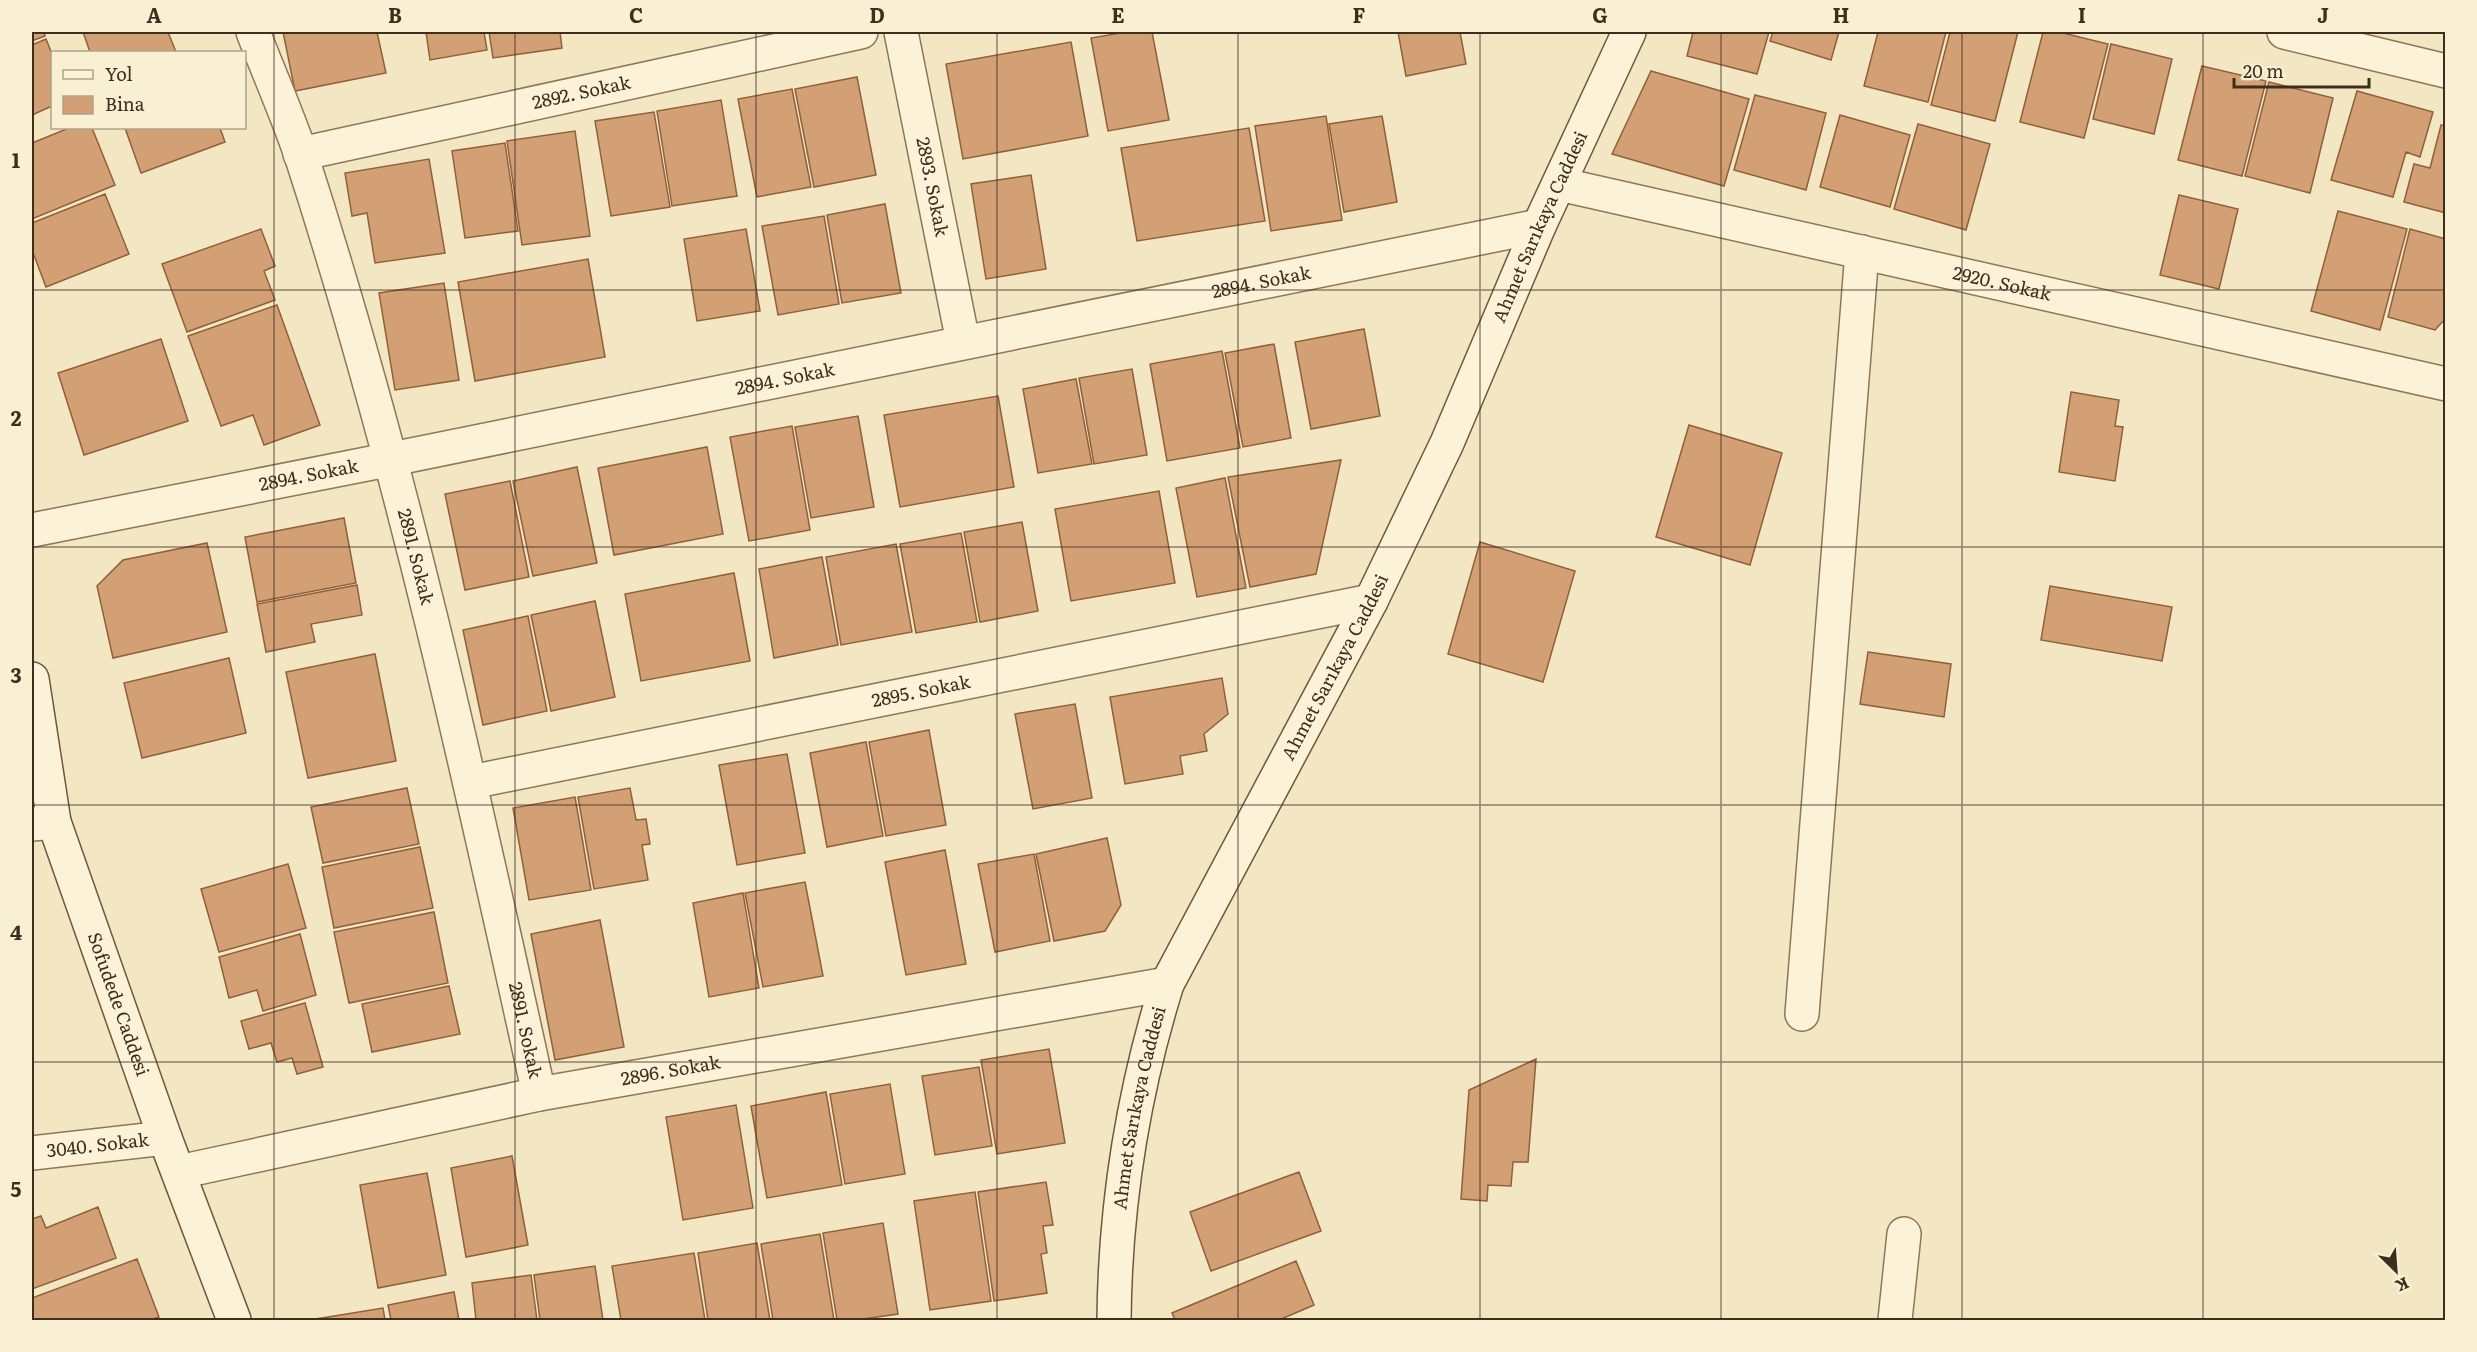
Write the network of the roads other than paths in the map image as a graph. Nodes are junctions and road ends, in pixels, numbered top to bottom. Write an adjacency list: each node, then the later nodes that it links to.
1 (253, 32): 7 (street, 2891. Sokak)
2 (861, 32): 7 (street, 2892. Sokak)
3 (901, 32): 11 (street, 2893. Sokak)
4 (1629, 32): 8 (street, Ahmet Sarıkaya Caddesi)
5 (2284, 32): 6 (street)
6 (2445, 71)
7 (300, 154): 13 (street, 2891. Sokak)
8 (1559, 184): 9 (street, Ahmet Sarıkaya Caddesi); 10 (street, 2920. Sokak)
9 (1539, 226): 11 (street, 2894. Sokak); 15 (street, Ahmet Sarıkaya Caddesi)
10 (1862, 252): 12 (street, 2920. Sokak); 20 (street)
11 (963, 342): 13 (street, 2894. Sokak)
12 (2445, 384)
13 (392, 459): 14 (street, 2894. Sokak); 17 (street, 2891. Sokak)
14 (32, 530)
15 (1371, 601): 17 (street, 2895. Sokak); 19 (street, Ahmet Sarıkaya Caddesi)
16 (32, 679): 18 (street, Sofudede Caddesi)
17 (471, 782): 21 (street, 2891. Sokak)
18 (43, 823): 22 (street, Sofudede Caddesi)
19 (1167, 984): 21 (street, 2896. Sokak); 27 (street, Ahmet Sarıkaya Caddesi)
20 (1802, 1014)
21 (539, 1094): 24 (street, 2896. Sokak)
22 (165, 1138): 23 (street, 3040. Sokak); 24 (street, Sofudede Caddesi)
23 (32, 1153)
24 (179, 1172): 26 (street, Sofudede Caddesi)
25 (1904, 1234): 28 (street)
26 (234, 1320)
27 (1114, 1320)
28 (1895, 1320)

